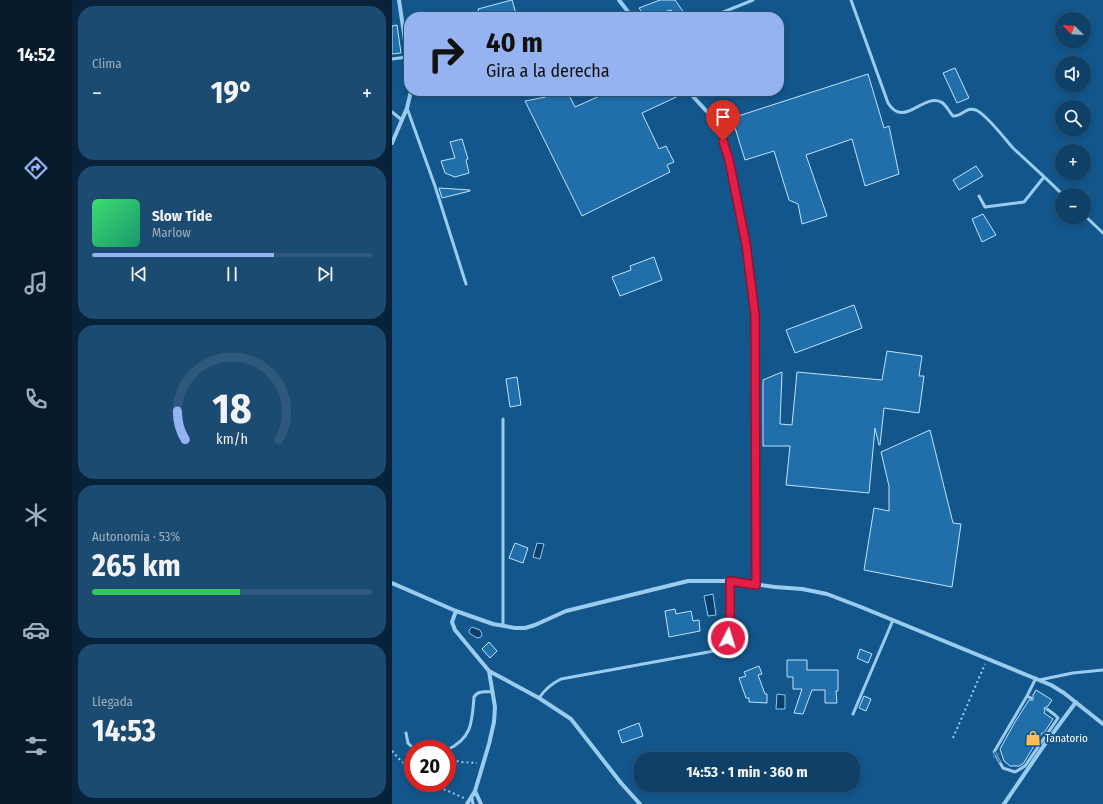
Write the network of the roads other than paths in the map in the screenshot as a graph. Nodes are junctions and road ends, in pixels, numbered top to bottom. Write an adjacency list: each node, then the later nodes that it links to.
1 (399, 0): 7 (street)
2 (619, 0): 5 (street)
3 (753, 0): 6 (lane)
4 (851, 0): 16 (lane)
5 (628, 12)
6 (723, 12)
7 (404, 36)
8 (404, 58): 9 (lane)
9 (392, 59)
10 (410, 96): 12 (street)
11 (693, 96): 25 (street)
12 (407, 108): 14 (street); 21 (lane)
13 (392, 112): 14 (lane)
14 (402, 120): 15 (street)
15 (392, 143)
16 (1044, 177): 17 (lane); 18 (lane)
17 (1056, 188)
18 (979, 196)
19 (1091, 222): 20 (lane)
20 (1103, 233)
21 (466, 284)
22 (504, 419): 28 (lane)
23 (730, 581): 25 (street); 28 (street); 34 (lane)
24 (392, 583): 26 (street)
25 (756, 585): 27 (street)
26 (456, 611): 28 (street); 30 (street)
27 (893, 620): 31 (street); 38 (lane)
28 (503, 626)
29 (1103, 670): 31 (lane)
30 (489, 671): 32 (street); 34 (street)
31 (1038, 679): 33 (lane); 36 (street)
32 (492, 692): 42 (lane); 43 (street)
33 (1027, 696): 35 (lane); 37 (lane, one-way to 33)
34 (539, 698): 46 (street)
35 (1031, 698)
36 (1076, 702): 39 (street); 47 (street)
37 (1047, 709)
38 (852, 714)
39 (1103, 724)
40 (406, 732): 41 (lane)
41 (407, 740)
42 (456, 745)
43 (475, 791): 44 (street); 45 (street)
44 (470, 802)
45 (481, 804)
46 (640, 804)
47 (1004, 804)

